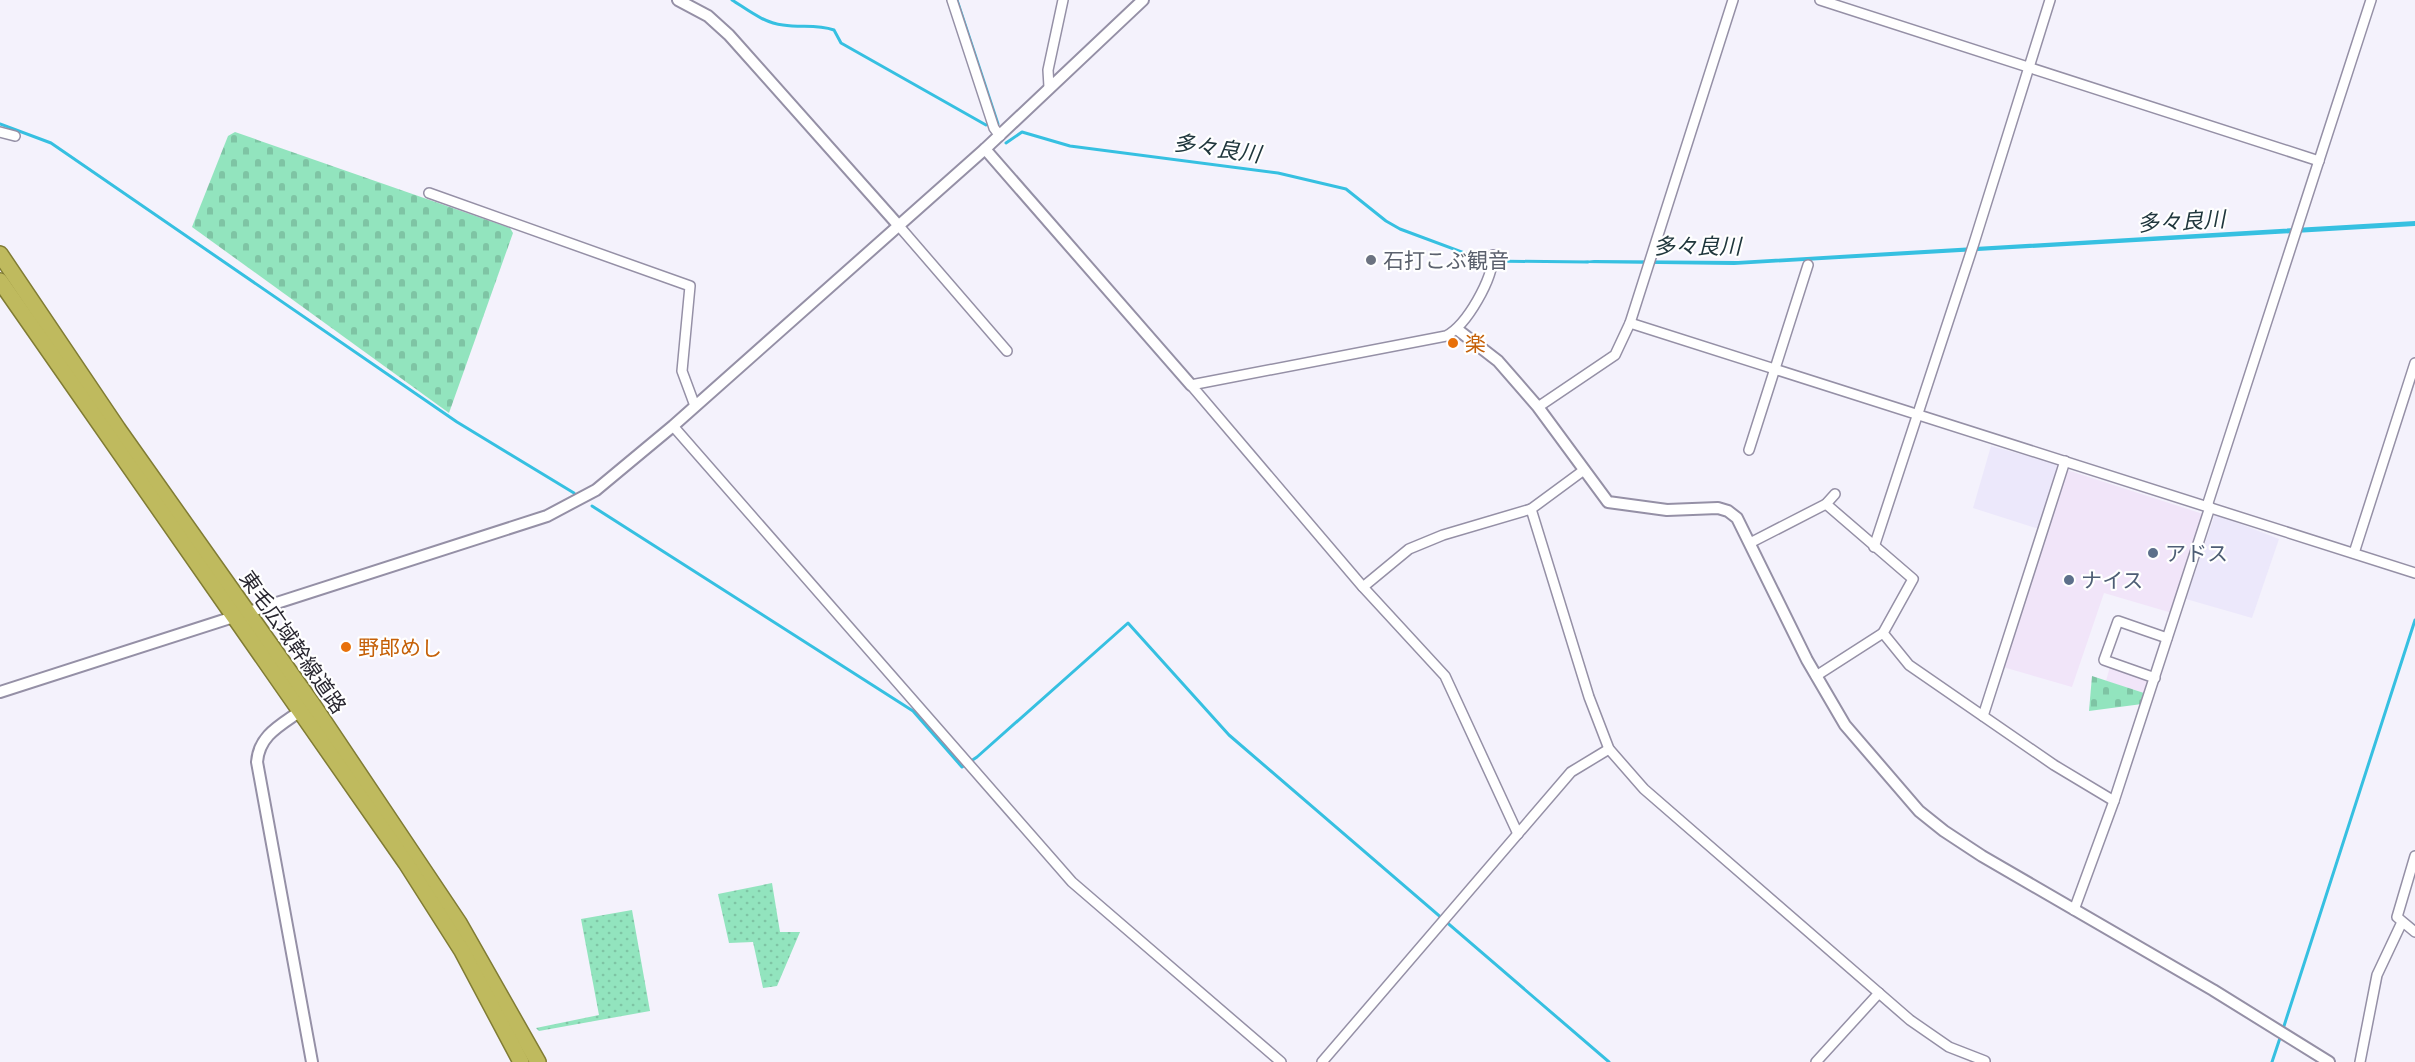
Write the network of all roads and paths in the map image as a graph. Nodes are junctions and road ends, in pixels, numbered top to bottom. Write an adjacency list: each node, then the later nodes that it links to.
1 (678, 0): 17 (street)
2 (951, 0): 13 (street)
3 (1063, 0): 10 (street)
4 (1143, 0): 10 (street)
5 (1733, 0): 22 (street)
6 (1820, 0): 9 (street)
7 (2050, 0): 9 (street)
8 (2372, 0): 15 (street)
9 (2028, 68): 15 (street); 30 (street)
10 (1049, 87): 13 (street)
11 (0, 132): 12 (street)
12 (15, 136)
13 (1000, 136): 14 (street)
14 (986, 149): 17 (street); 27 (street)
15 (2319, 161): 37 (street)
16 (429, 193): 28 (street)
17 (899, 226): 24 (street); 28 (street)
18 (0, 254): 44 (highway, 東毛広域幹線道路)
19 (1492, 255): 23 (street)
20 (1808, 265): 26 (street)
21 (0, 281): 44 (highway, 東毛広域幹線道路)
22 (1630, 323): 26 (street); 29 (street)
23 (1458, 330): 27 (street); 29 (street)
24 (1007, 351)
25 (2415, 363): 41 (street)
26 (1774, 368): 30 (street); 32 (street)
27 (1191, 385): 43 (street)
28 (695, 406): 31 (street)
29 (1538, 407): 34 (street)
30 (1918, 414): 33 (street); 40 (street)
31 (673, 426): 44 (street); 64 (street)
32 (1749, 450)
33 (2065, 461): 37 (street); 51 (street)
34 (1584, 470): 38 (street); 39 (street)
35 (1834, 494): 36 (street)
36 (1826, 504): 39 (street); 40 (street)
37 (2208, 506): 41 (street); 46 (street)
38 (1531, 508): 43 (street); 52 (street)
39 (1750, 543): 47 (street)
40 (1874, 548): 45 (street)
41 (2354, 553): 42 (street)
42 (2415, 573)
43 (1363, 587): 54 (street)
44 (240, 614): 49 (street); 50 (highway, 東毛広域幹線道路); 63 (highway, 東毛広域幹線道路)
45 (1883, 633): 47 (street); 51 (street)
46 (2167, 638): 48 (street); 48 (street)
47 (1816, 676): 56 (street)
48 (2155, 678): 53 (street)
49 (0, 692)
50 (299, 712): 61 (street); 62 (highway, 東毛広域幹線道路)
51 (1983, 716): 53 (street)
52 (1609, 749): 54 (street); 59 (street)
53 (2114, 801): 56 (street)
54 (1518, 834): 65 (street)
55 (2415, 856): 57 (street)
56 (2074, 910): 67 (street)
57 (2402, 922): 58 (street); 68 (street)
58 (2415, 932)
59 (1880, 993): 60 (street); 66 (street)
60 (1985, 1061)
61 (312, 1062)
62 (521, 1062)
63 (538, 1062)
64 (1281, 1062)
65 (1322, 1062)
66 (1816, 1062)
67 (2329, 1062)
68 (2360, 1062)

